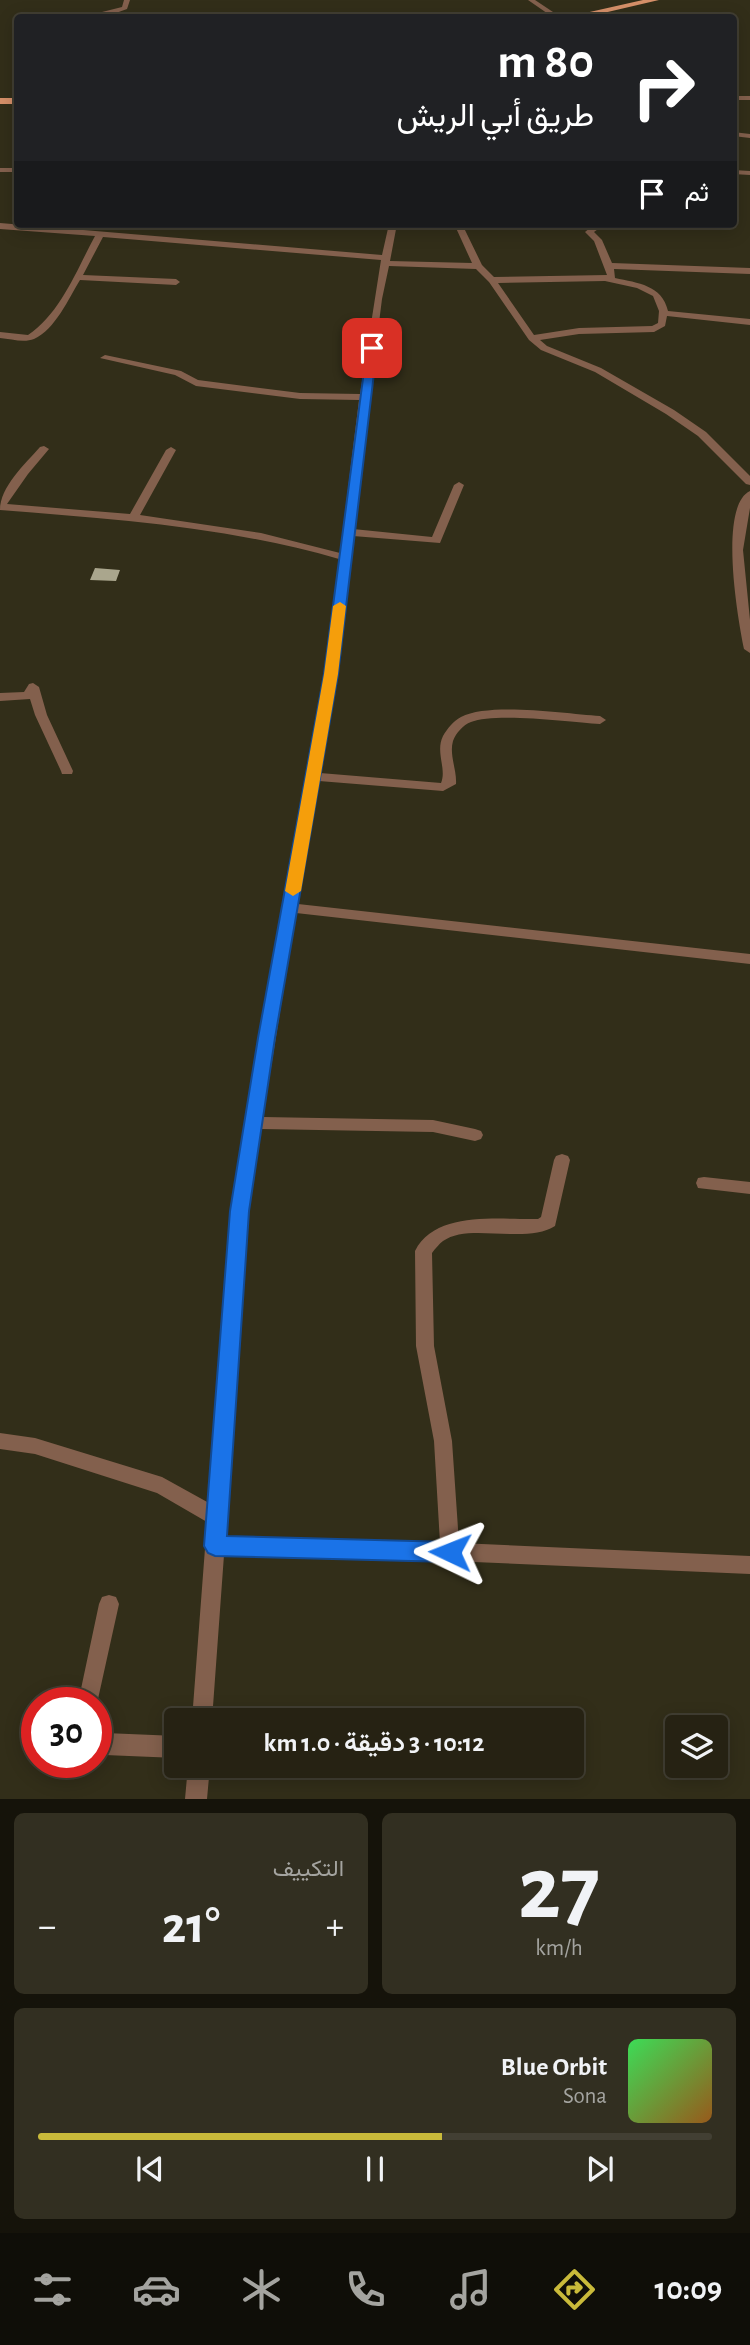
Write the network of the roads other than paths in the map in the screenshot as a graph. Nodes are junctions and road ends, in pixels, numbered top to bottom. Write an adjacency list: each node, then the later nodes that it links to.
1 (127, 0): 4 (street)
2 (531, 0): 5 (street)
3 (655, 0): 6 (main road)
4 (103, 14)
5 (553, 14)
6 (587, 14)
7 (22, 228): 11 (street)
8 (392, 228): 12 (street)
9 (460, 228): 13 (street)
10 (595, 228): 14 (street)
11 (100, 235): 12 (street); 16 (street)
12 (385, 261): 13 (street); 25 (street)
13 (478, 266): 18 (street)
14 (609, 266): 15 (street); 17 (street)
15 (750, 271)
16 (76, 277): 19 (street); 22 (street)
17 (608, 279): 18 (street); 20 (street)
18 (492, 280): 23 (street)
19 (176, 282)
20 (664, 313): 21 (street); 23 (street)
21 (750, 322)
22 (0, 335)
23 (532, 338): 28 (street)
24 (105, 358): 25 (street)
25 (366, 397): 33 (street)
26 (44, 449): 31 (street)
27 (171, 450): 32 (street)
28 (750, 482)
29 (459, 485): 33 (street)
30 (750, 494): 35 (street)
31 (0, 507): 32 (street)
32 (134, 517): 34 (street)
33 (349, 533): 34 (street)
34 (346, 558): 39 (street)
35 (750, 649)
36 (0, 697): 38 (street)
37 (600, 720): 39 (street)
38 (67, 771)
39 (313, 776): 40 (street)
40 (290, 908): 41 (street); 42 (street)
41 (750, 959)
42 (254, 1123): 43 (street); 48 (street)
43 (475, 1135)
44 (562, 1160): 50 (street)
45 (704, 1183): 46 (street)
46 (750, 1188)
47 (0, 1441): 48 (street)
48 (216, 1517): 49 (street)
49 (215, 1546): 50 (street); 54 (street)
50 (450, 1552): 51 (street)
51 (750, 1565)
52 (109, 1604): 53 (street)
53 (91, 1687)
54 (203, 1708)
55 (112, 1744): 56 (street)
56 (164, 1746)
57 (198, 1778): 58 (street)
58 (197, 1799)

